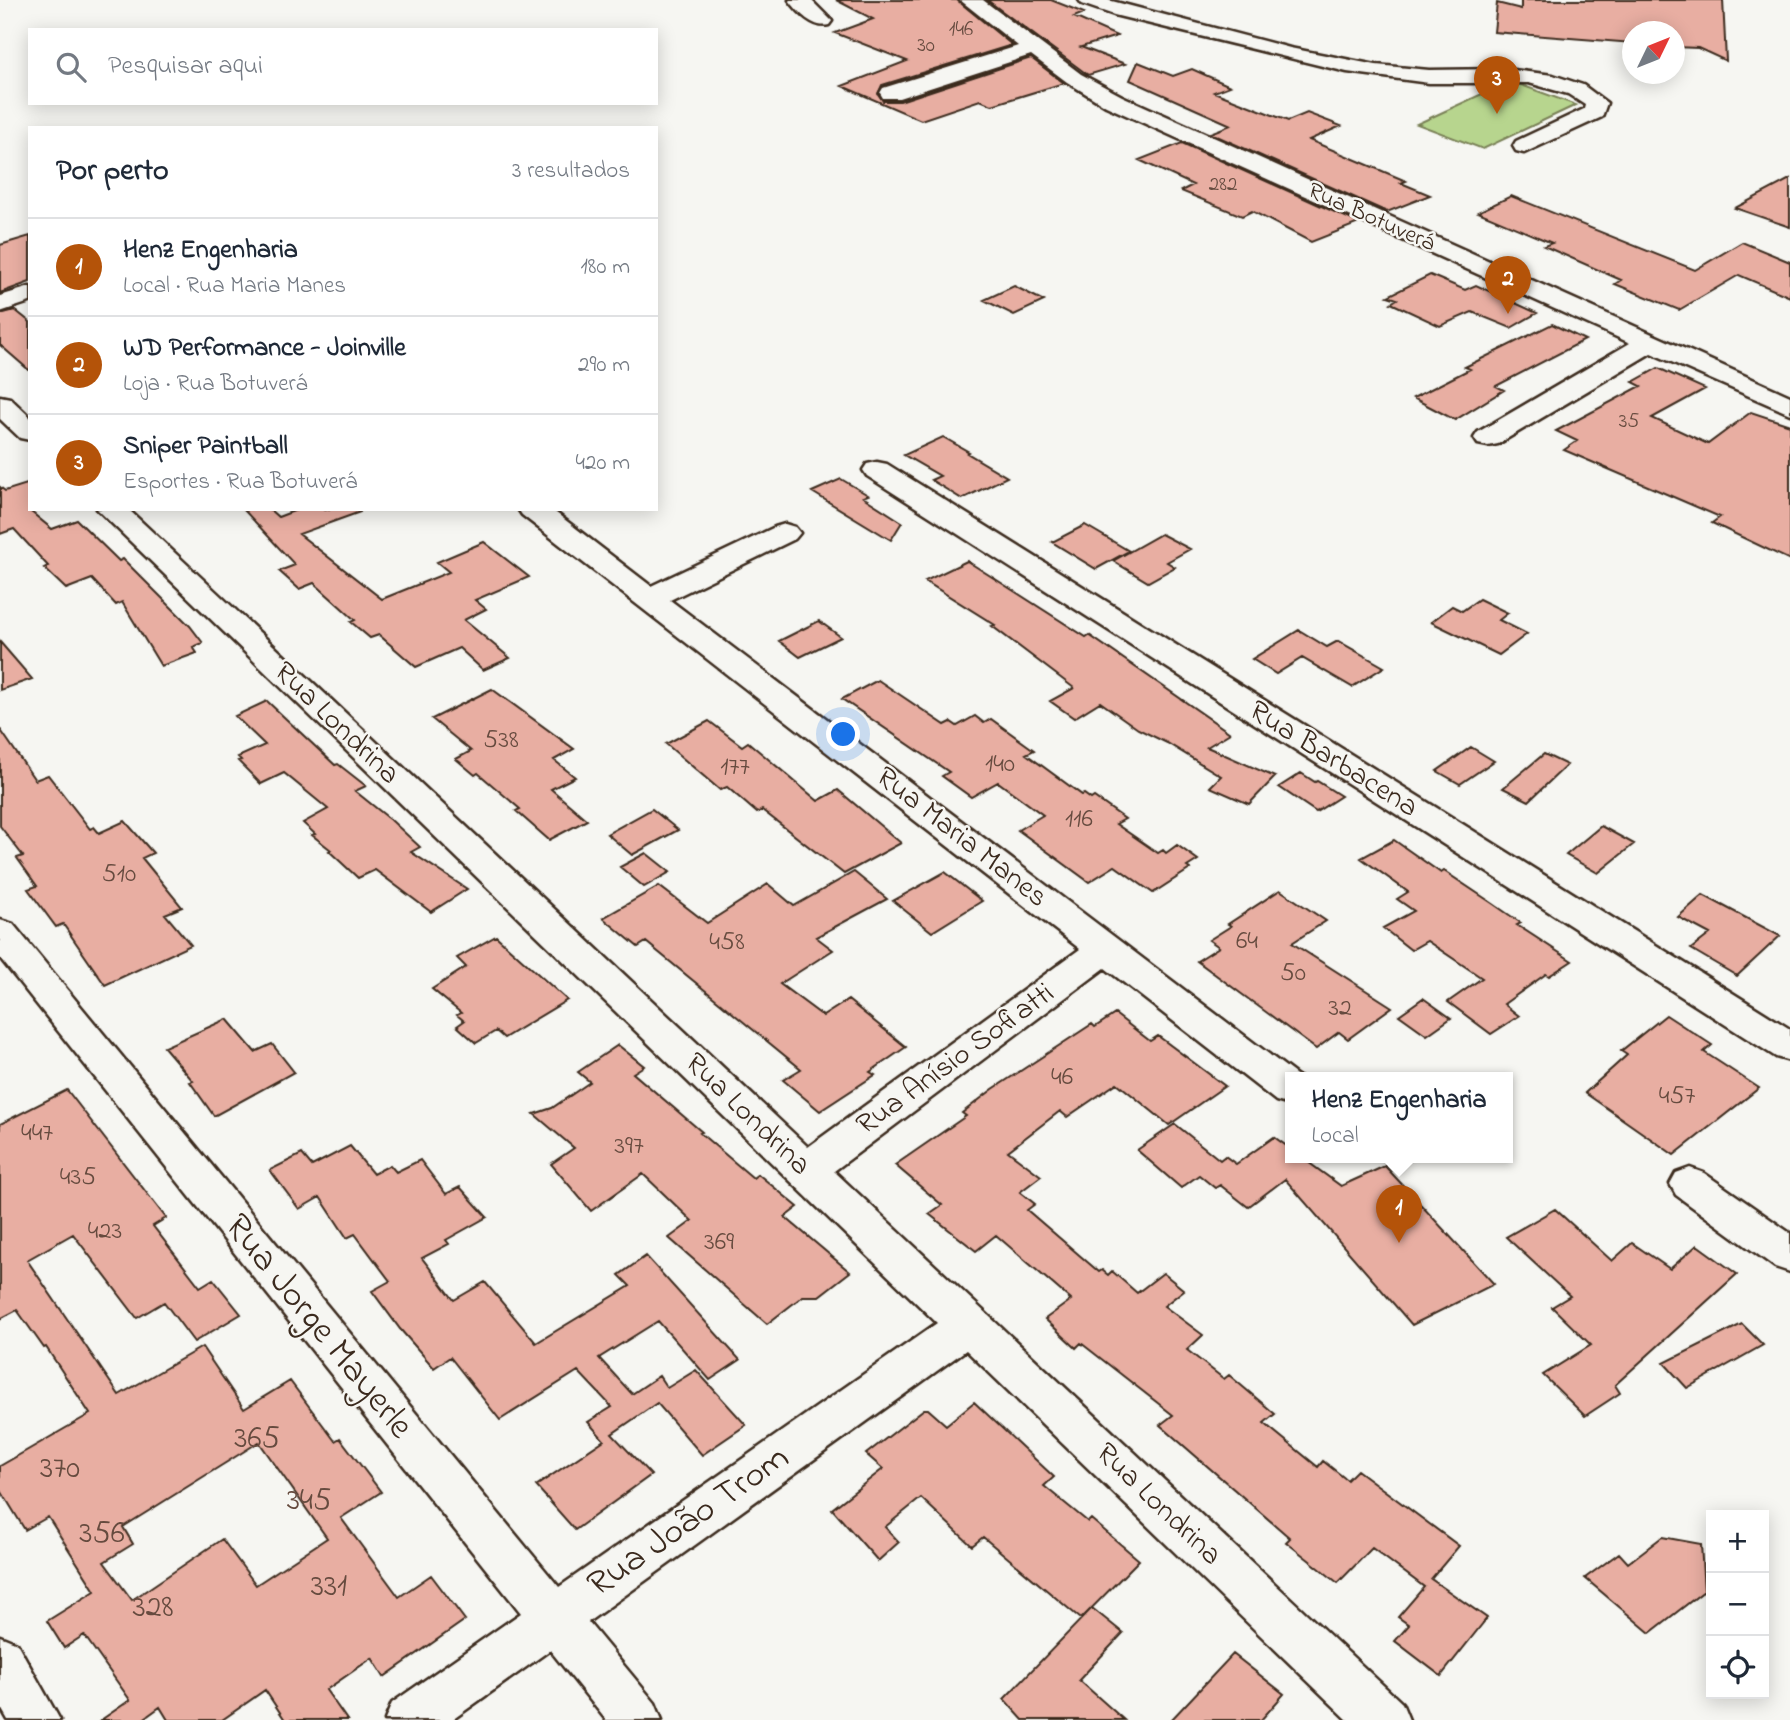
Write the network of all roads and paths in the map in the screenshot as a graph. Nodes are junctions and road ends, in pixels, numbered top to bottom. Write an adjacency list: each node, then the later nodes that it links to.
1 (799, 0): 4 (street)
2 (970, 0): 5 (street, Rua Botuverá)
3 (1089, 0): 7 (street)
4 (822, 21)
5 (1033, 48): 6 (street); 10 (street, Rua Botuverá)
6 (891, 93)
7 (1524, 146)
8 (28, 295): 9 (street)
9 (0, 304)
10 (1649, 343): 12 (street, Rua Botuverá); 14 (street)
11 (0, 404): 13 (street)
12 (1790, 406)
13 (28, 430)
14 (1488, 438)
15 (877, 470): 22 (street, Rua Barbacena)
16 (113, 511): 24 (street, Rua Londrina)
17 (534, 511): 19 (street, Rua Maria Manes)
18 (785, 533): 19 (street)
19 (650, 598): 21 (street, Rua Maria Manes)
20 (0, 933): 28 (street, Rua Jorge Mayerle)
21 (1106, 949): 23 (street, Rua Maria Manes); 24 (street, Rua Anísio Sofiatti)
22 (1790, 1047)
23 (1285, 1087)
24 (806, 1170): 27 (street, Rua Londrina)
25 (1690, 1184): 26 (street)
26 (1790, 1255)
27 (968, 1325): 28 (street, Rua João Trom); 33 (street, Rua Londrina)
28 (554, 1618): 31 (street, Rua João Trom); 32 (street, Rua Jorge Mayerle)
29 (0, 1659): 30 (street)
30 (35, 1720)
31 (410, 1720)
32 (637, 1720)
33 (1384, 1720)

